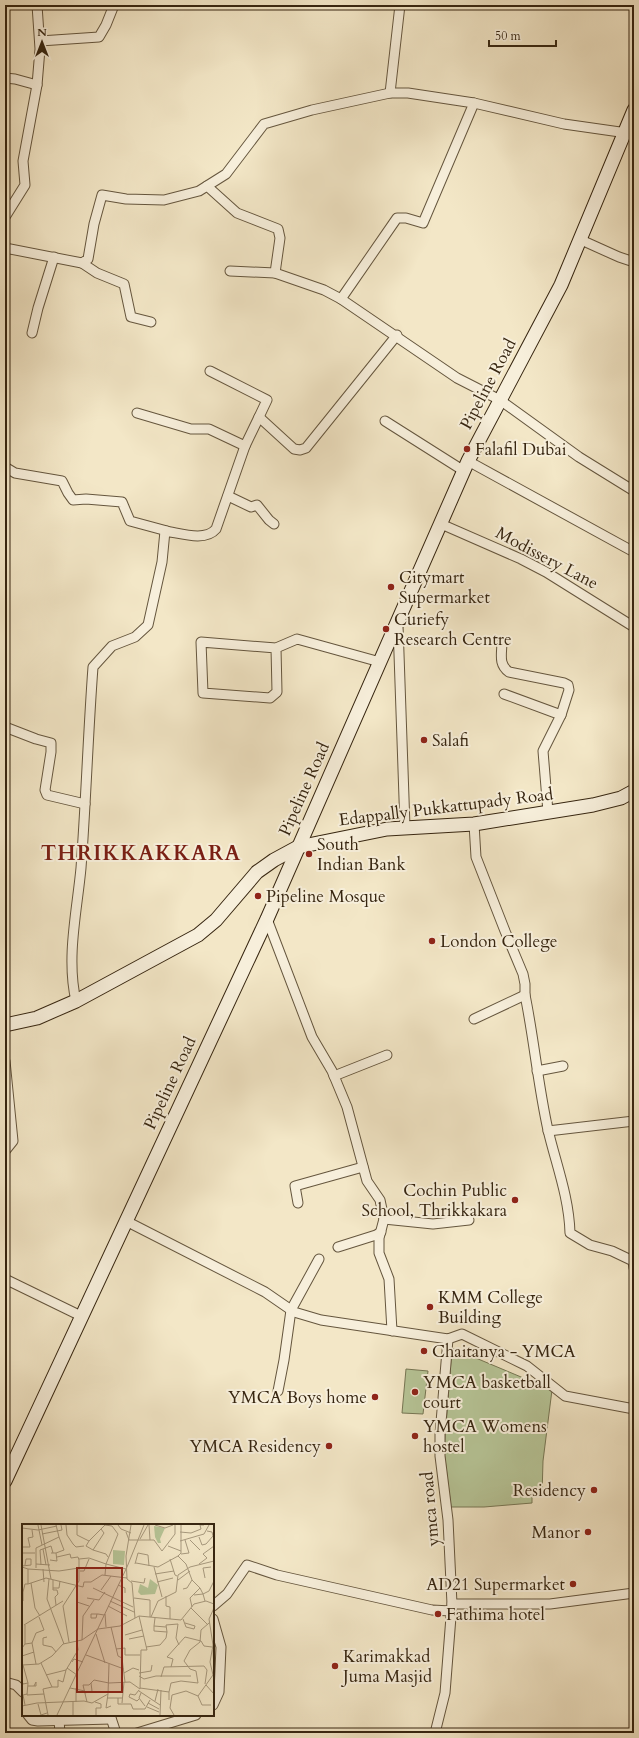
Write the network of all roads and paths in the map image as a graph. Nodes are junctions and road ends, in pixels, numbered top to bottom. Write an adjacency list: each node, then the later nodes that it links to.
1 (37, 5): 4 (street)
2 (114, 5): 4 (street)
3 (400, 5): 7 (street)
4 (40, 40): 6 (street)
5 (5, 78): 6 (street)
6 (37, 85): 12 (street)
7 (390, 93): 8 (street); 11 (street)
8 (474, 103): 10 (street); 20 (street)
9 (634, 110): 10 (street, Pipeline Road)
10 (629, 133): 13 (street, Pipeline Road)
11 (207, 186): 17 (street); 19 (street)
12 (5, 217)
13 (579, 239): 16 (street); 25 (street, Pipeline Road)
14 (5, 248): 15 (street)
15 (54, 257): 17 (street); 22 (street)
16 (634, 262)
17 (82, 263): 21 (street)
18 (230, 271): 19 (street)
19 (275, 273): 20 (street)
20 (341, 299): 23 (street)
21 (151, 322)
22 (32, 332)
23 (397, 335): 25 (street); 27 (street)
24 (210, 371): 27 (street)
25 (500, 400): 30 (street, Pipeline Road); 32 (street)
26 (137, 413): 29 (street)
27 (259, 417): 29 (street)
28 (385, 421): 30 (street)
29 (245, 446): 33 (street)
30 (466, 466): 35 (street, Pipeline Road); 37 (street)
31 (5, 467): 36 (street)
32 (634, 491)
33 (228, 496): 34 (street); 36 (street)
34 (274, 524)
35 (441, 524): 38 (street, Pipeline Road); 39 (street, Modissery Lane)
36 (167, 531): 47 (street)
37 (634, 552)
38 (398, 621): 42 (street, Pipeline Road); 50 (street)
39 (634, 627)
40 (502, 642): 44 (street)
41 (276, 648): 41 (street); 42 (street)
42 (380, 662): 51 (street, Pipeline Road)
43 (504, 694): 44 (street)
44 (561, 715): 48 (street)
45 (5, 727): 47 (street)
46 (634, 791): 48 (street, Edappally Pukkattupady Road)
47 (85, 804): 54 (street)
48 (548, 812): 49 (street, Edappally Pukkattupady Road)
49 (474, 824): 50 (street, Edappally Pukkattupady Road); 53 (street)
50 (405, 827): 51 (street, Edappally Pukkattupady Road)
51 (298, 847): 52 (street, Pipeline Road); 54 (street, Edappally Pukkattupady Road)
52 (267, 919): 61 (street); 69 (street, Pipeline Road)
53 (525, 995): 55 (street); 60 (street)
54 (76, 1001): 56 (street, Edappally Pukkattupady Road)
55 (474, 1019)
56 (5, 1025)
57 (387, 1055): 61 (street)
58 (5, 1061): 64 (street)
59 (563, 1066): 60 (street)
60 (537, 1071): 63 (street)
61 (334, 1076): 65 (street)
62 (634, 1121): 63 (street)
63 (548, 1131): 73 (street)
64 (5, 1151)
65 (363, 1167): 66 (street); 67 (street)
66 (298, 1203)
67 (384, 1219): 68 (street); 70 (street)
68 (469, 1220)
69 (126, 1221): 75 (street); 76 (street, Pipeline Road)
70 (381, 1232): 71 (street); 77 (street)
71 (338, 1247)
72 (319, 1259): 75 (street)
73 (634, 1268)
74 (5, 1279): 76 (street)
75 (291, 1310): 77 (street); 79 (street)
76 (81, 1316): 81 (street, Pipeline Road)
77 (392, 1331): 78 (street)
78 (448, 1339): 80 (street); 84 (street, ymca road)
79 (278, 1392)
80 (634, 1409)
81 (5, 1481)
82 (634, 1593): 84 (street)
83 (214, 1605): 84 (street)
84 (452, 1607): 96 (street, ymca road)
85 (214, 1622): 88 (street)
86 (5, 1682): 87 (street)
87 (22, 1691)
88 (214, 1703)
89 (29, 1716): 92 (street)
90 (193, 1716): 95 (street)
91 (110, 1717): 92 (street); 94 (street)
92 (59, 1720): 93 (street)
93 (60, 1733)
94 (116, 1733)
95 (137, 1733)
96 (436, 1733)

